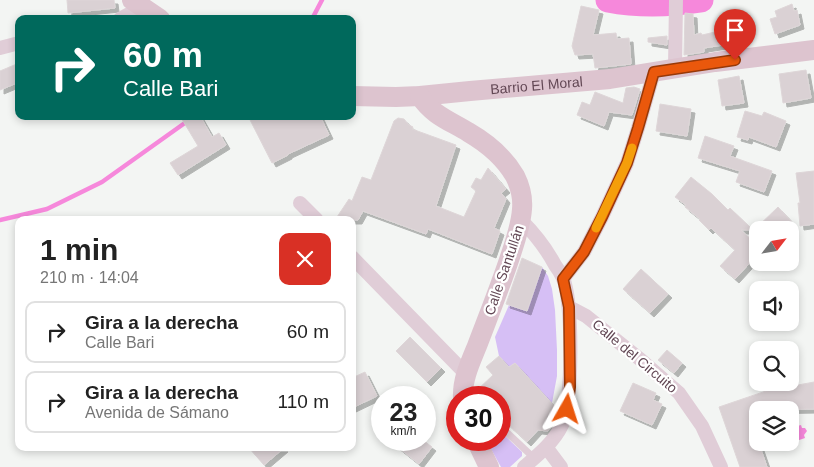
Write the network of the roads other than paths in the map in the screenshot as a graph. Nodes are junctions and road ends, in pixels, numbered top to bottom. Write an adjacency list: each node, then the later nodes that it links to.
1 (676, 0): 8 (street)
2 (137, 3): 3 (street); 4 (street)
3 (124, 15)
4 (154, 15)
5 (15, 43): 6 (street)
6 (0, 48)
7 (814, 50): 8 (street, Barrio El Moral)
8 (675, 68): 9 (street, Barrio El Moral)
9 (654, 72): 11 (street, Barrio El Moral); 16 (street)
10 (356, 96): 11 (street, Barrio El Moral)
11 (420, 96): 14 (street, Calle Santullán)
12 (300, 202): 13 (street)
13 (313, 216)
14 (521, 220): 16 (street); 19 (street, Calle Santullán)
15 (356, 262): 18 (street)
16 (563, 279): 17 (street)
17 (569, 307): 21 (street); 26 (street, Calle del Circuito)
18 (462, 386)
19 (466, 386)
20 (511, 440): 23 (lane)
21 (546, 447): 23 (street); 25 (street)
22 (481, 451): 24 (street)
23 (529, 463)
24 (489, 467)
25 (561, 467)
26 (721, 467)

